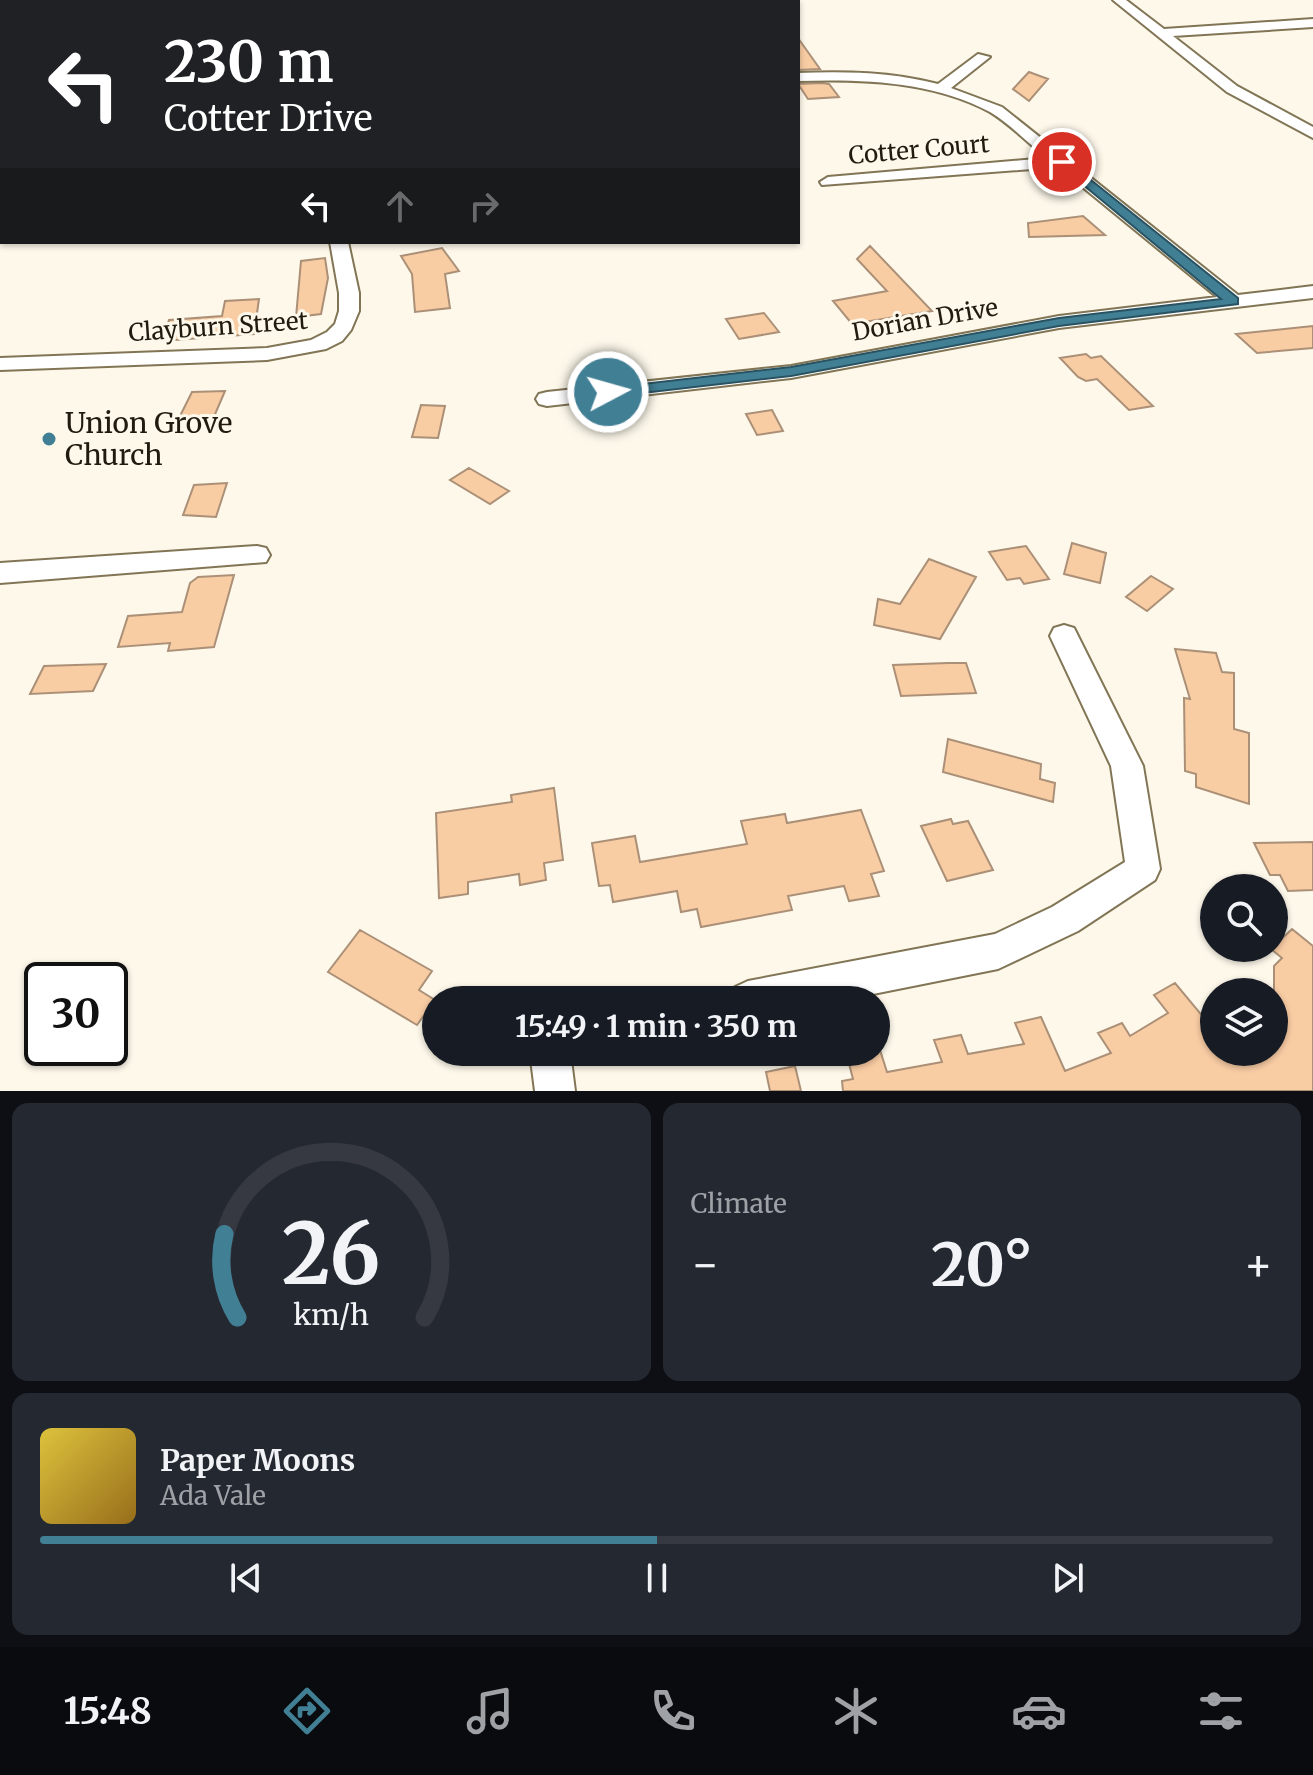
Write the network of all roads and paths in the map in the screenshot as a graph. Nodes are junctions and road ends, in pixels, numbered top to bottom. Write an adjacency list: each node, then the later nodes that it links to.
1 (1119, 0): 3 (street)
2 (1313, 23): 3 (street)
3 (1163, 33): 7 (street)
4 (983, 57): 6 (street)
5 (800, 77): 6 (street)
6 (942, 88): 8 (street)
7 (1313, 133)
8 (1062, 162): 9 (street, Cotter Court); 12 (street)
9 (828, 182)
10 (340, 244): 13 (street, Clayburn Street)
11 (1313, 292): 12 (street, Dorian Drive)
12 (1233, 301): 14 (street, Dorian Drive)
13 (0, 364)
14 (547, 399)
15 (257, 555): 16 (street)
16 (0, 573)
17 (1064, 636): 18 (street)
18 (819, 986)
19 (552, 1066): 20 (street)
20 (555, 1091)

